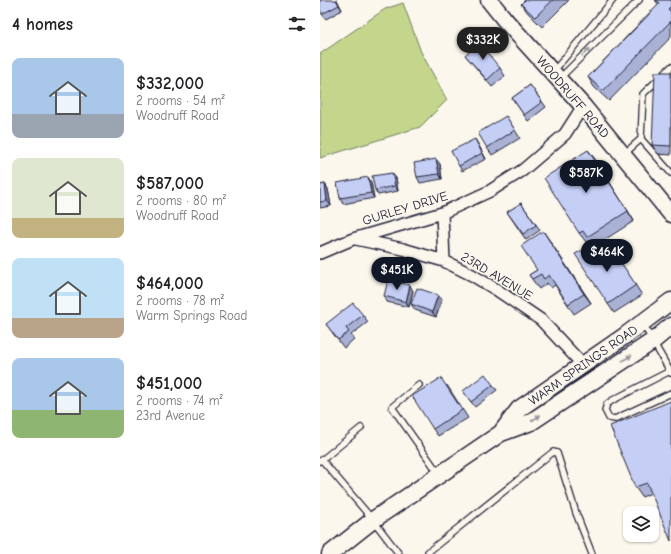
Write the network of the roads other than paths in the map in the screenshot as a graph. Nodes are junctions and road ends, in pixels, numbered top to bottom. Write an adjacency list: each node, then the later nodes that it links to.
1 (489, 0): 5 (main road, WOODRUFF ROAD)
2 (613, 0): 5 (lane)
3 (639, 0): 5 (lane, one-way to 3)
4 (671, 67): 7 (lane)
5 (556, 76): 6 (main road, WOODRUFF ROAD)
6 (583, 106): 8 (main road, WOODRUFF ROAD); 11 (street, GURLEY DRIVE)
7 (641, 140): 8 (lane); 9 (lane)
8 (622, 155): 10 (main road, WOODRUFF ROAD)
9 (671, 173)
10 (670, 210)
11 (442, 214): 12 (street, GURLEY DRIVE); 14 (street)
12 (353, 239): 13 (street, GURLEY DRIVE); 14 (street, 23RD AVENUE)
13 (320, 253)
14 (444, 261): 19 (street, 23RD AVENUE)
15 (671, 301): 16 (main road, WARM SPRINGS ROAD)
16 (643, 324): 18 (lane); 19 (main road, WARM SPRINGS ROAD)
17 (671, 326): 18 (main road, WARM SPRINGS ROAD)
18 (653, 341): 20 (lane); 24 (main road, WARM SPRINGS ROAD, one-way to 18)
19 (583, 365): 24 (main road, WARM SPRINGS ROAD)
20 (670, 372): 22 (lane)
21 (419, 385): 26 (lane)
22 (671, 393)
23 (362, 428): 25 (lane)
24 (501, 433): 26 (main road, WARM SPRINGS ROAD)
25 (321, 460): 27 (lane)
26 (440, 475): 27 (main road, WARM SPRINGS ROAD)
27 (373, 520): 28 (lane); 29 (main road, WARM SPRINGS ROAD)
28 (396, 553)
29 (330, 554)
30 (429, 554): 31 (lane)
31 (592, 554)

